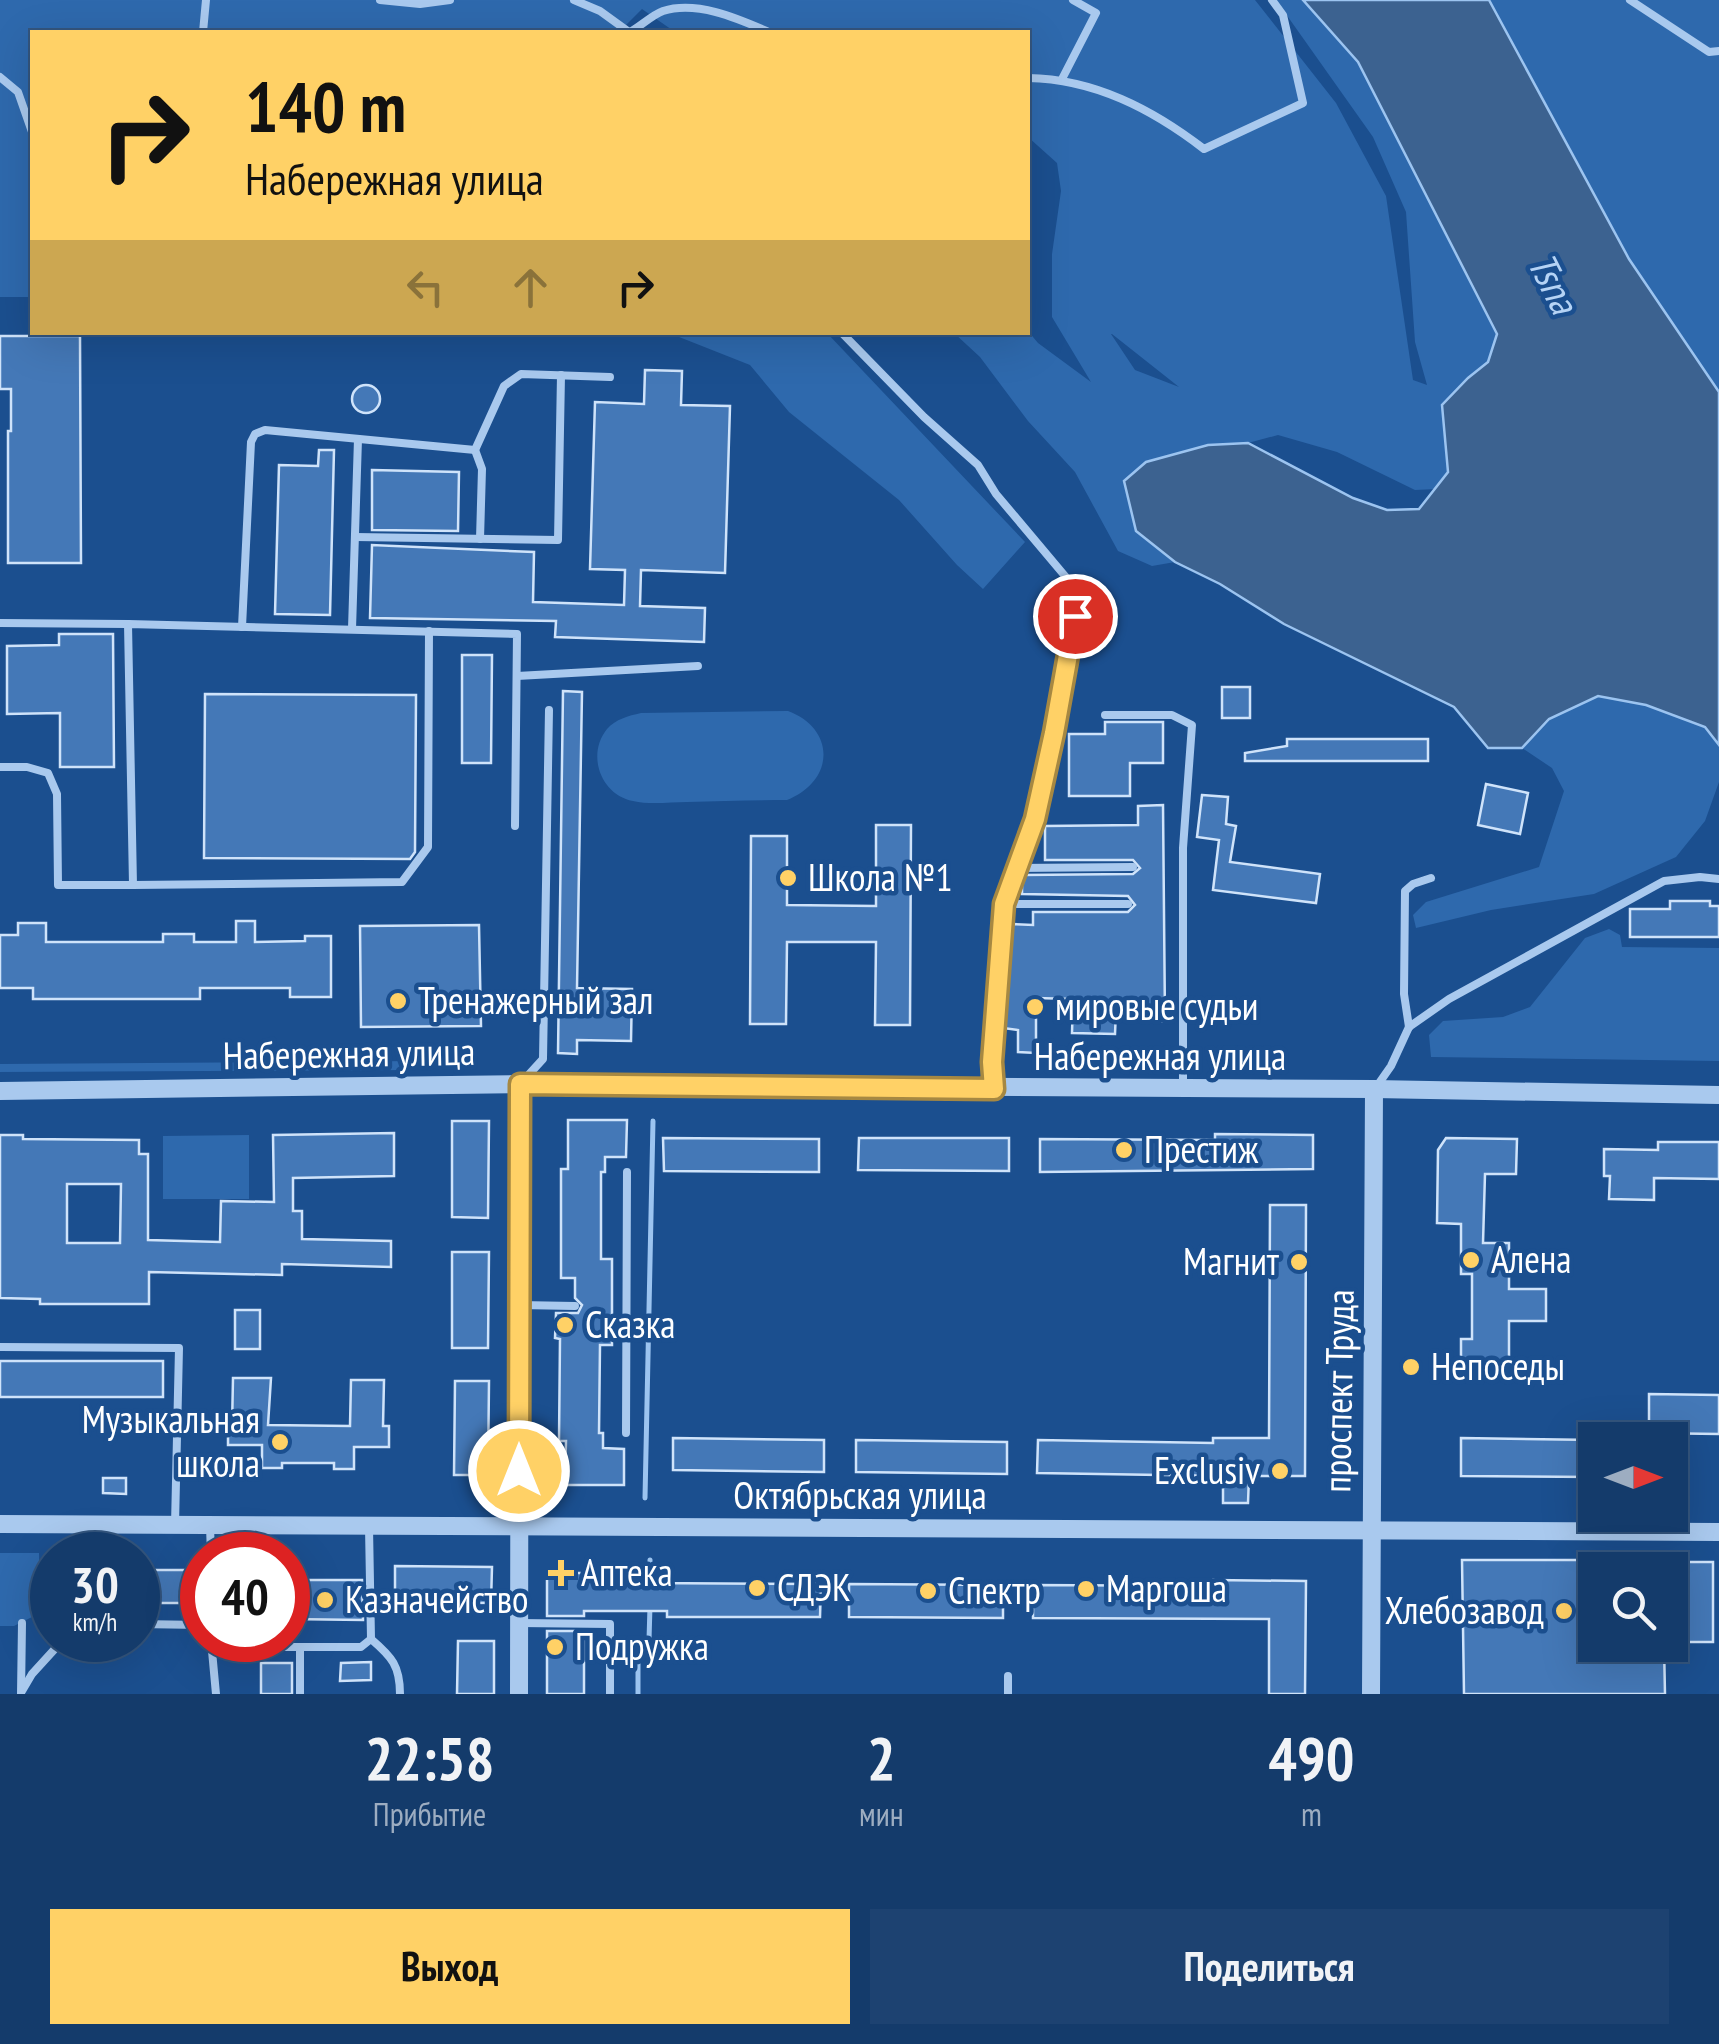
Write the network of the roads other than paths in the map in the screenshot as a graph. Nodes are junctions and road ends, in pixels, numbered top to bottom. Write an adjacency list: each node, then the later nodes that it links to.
1 (206, 0): 8 (lane)
2 (380, 0): 3 (lane)
3 (450, 0)
4 (574, 0): 9 (lane)
5 (1072, 0): 15 (lane)
6 (1272, 0): 15 (lane)
7 (1630, 0): 12 (lane)
8 (203, 30)
9 (627, 30)
10 (633, 30): 11 (lane)
11 (764, 30)
12 (1719, 50)
13 (0, 77): 16 (lane)
14 (1030, 78): 15 (lane)
15 (1062, 80)
16 (30, 126)
17 (844, 335): 36 (lane)
18 (560, 375): 19 (lane); 21 (lane); 23 (lane)
19 (610, 377)
20 (358, 439): 21 (lane); 22 (lane); 26 (lane)
21 (475, 450): 23 (lane)
22 (355, 536): 23 (lane); 27 (lane)
23 (480, 539)
24 (0, 624): 25 (lane)
25 (128, 624): 26 (lane); 39 (lane)
26 (242, 627): 27 (lane)
27 (352, 630): 28 (lane)
28 (429, 632): 30 (lane); 39 (lane)
29 (698, 666): 30 (lane)
30 (517, 676): 34 (lane)
31 (549, 710): 43 (lane)
32 (1105, 715): 45 (lane)
33 (0, 767): 39 (lane)
34 (516, 826)
35 (1133, 866): 36 (lane)
36 (1017, 868): 40 (lane)
37 (1431, 878): 42 (lane)
38 (1719, 879): 42 (lane)
39 (133, 885)
40 (1004, 904): 41 (lane); 44 (lane)
41 (1128, 904)
42 (1408, 1027): 46 (lane)
43 (520, 1084): 44 (street, Набережная улица); 47 (street, Набережная улица); 50 (street)
44 (994, 1089): 45 (street, Набережная улица)
45 (1183, 1089): 46 (street, Набережная улица)
46 (1374, 1089): 48 (street, Набережная улица); 61 (street, проспект Труда)
47 (0, 1091)
48 (1719, 1095)
49 (627, 1172): 53 (lane)
50 (519, 1305): 51 (lane); 59 (street)
51 (574, 1306)
52 (612, 1307): 53 (lane)
53 (627, 1307): 55 (lane)
54 (0, 1348): 57 (lane)
55 (626, 1433)
56 (0, 1524): 57 (street, Октябрьская улица)
57 (175, 1525): 58 (street, Октябрьская улица)
58 (210, 1526): 60 (street, Октябрьская улица); 62 (lane)
59 (519, 1526): 60 (street, Октябрьская улица); 61 (street, Октябрьская улица); 65 (street)
60 (369, 1527): 66 (lane)
61 (1370, 1529): 63 (street, Октябрьская улица); 79 (street, проспект Труда)
62 (210, 1532)
63 (1719, 1532)
64 (22, 1623): 72 (lane)
65 (519, 1624): 76 (street); 77 (lane)
66 (371, 1639): 67 (lane); 75 (lane)
67 (310, 1647)
68 (43, 1662): 72 (lane)
69 (213, 1662): 73 (lane)
70 (300, 1662): 74 (lane)
71 (1008, 1676): 78 (lane)
72 (21, 1694)
73 (216, 1694)
74 (300, 1694)
75 (400, 1694)
76 (519, 1694)
77 (610, 1694)
78 (1008, 1694)
79 (1370, 1694)

